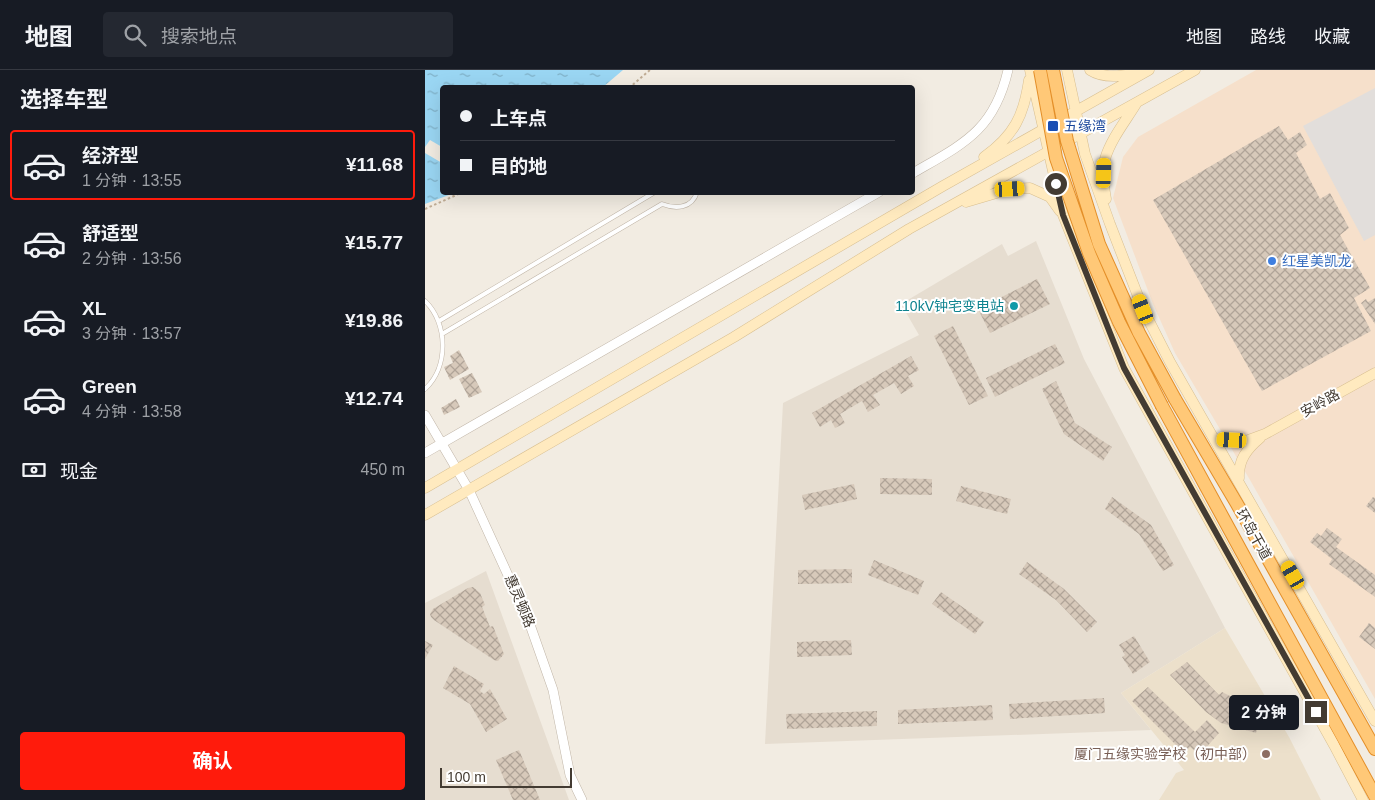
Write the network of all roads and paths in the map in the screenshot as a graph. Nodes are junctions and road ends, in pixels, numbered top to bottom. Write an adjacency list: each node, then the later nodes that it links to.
1 (650, 70): 9 (path)
2 (1008, 70): 15 (street)
3 (1033, 70): 12 (main road); 16 (main road); 42 (highway, 环岛干道, bridge)
4 (1053, 70): 41 (highway, 环岛干道, bridge)
5 (1067, 70): 11 (main road)
6 (1090, 70): 7 (main road)
7 (1149, 70): 11 (main road)
8 (1195, 70): 10 (main road)
9 (632, 85)
10 (1137, 102): 13 (main road); 24 (main road)
11 (1077, 112): 12 (main road); 13 (main road)
12 (1043, 131): 14 (main road); 16 (main road)
13 (1081, 133): 14 (main road); 24 (main road)
14 (1049, 152): 21 (main road); 23 (main road)
15 (915, 172)
16 (943, 186): 35 (main road)
17 (456, 195): 22 (path)
18 (650, 195): 26 (lane)
19 (696, 195): 27 (lane)
20 (874, 195): 33 (street)
21 (948, 207): 23 (main road); 38 (main road)
22 (425, 208)
23 (1063, 215): 44 (main road)
24 (1110, 224): 32 (main road)
25 (425, 301): 26 (lane)
26 (439, 321): 27 (lane)
27 (442, 334): 29 (lane)
28 (1375, 373): 31 (main road, 安岭路)
29 (425, 389)
30 (425, 415): 33 (street, 惠灵顿路)
31 (1265, 434): 32 (main road); 36 (main road)
32 (1215, 440): 36 (main road)
33 (443, 443): 34 (street); 35 (street, 惠灵顿路)
34 (425, 453)
35 (457, 470): 37 (main road); 38 (street, 惠灵顿路)
36 (1240, 482): 40 (main road)
37 (425, 488)
38 (469, 490): 39 (main road); 43 (street, 惠灵顿路)
39 (425, 515)
40 (1375, 721)
41 (1375, 749)
42 (1375, 796)
43 (583, 800)
44 (1363, 800)

